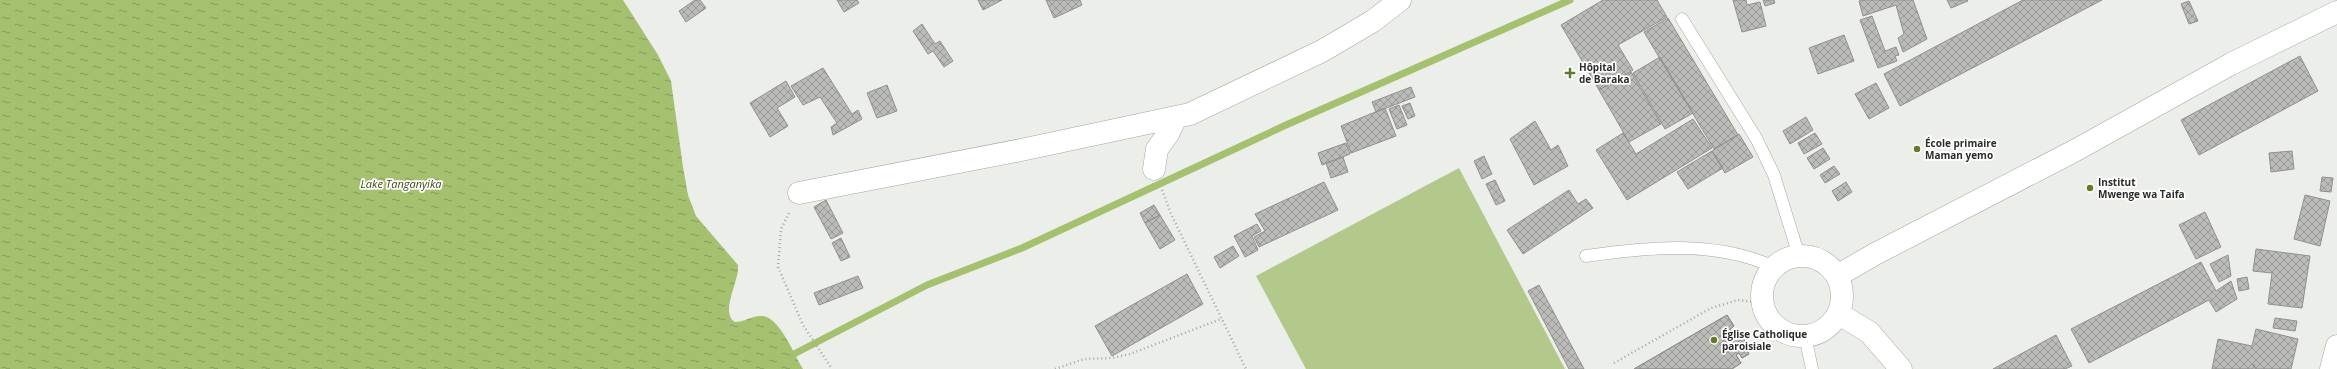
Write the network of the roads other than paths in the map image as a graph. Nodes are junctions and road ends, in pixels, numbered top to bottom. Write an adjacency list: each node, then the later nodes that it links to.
1 (1400, 0): 4 (street)
2 (2337, 12): 10 (street)
3 (1682, 20): 8 (lane)
4 (1176, 117): 5 (street); 6 (street)
5 (1154, 169)
6 (800, 193)
7 (1586, 256): 9 (lane)
8 (1799, 256): 9 (street); 10 (street)
9 (1774, 267): 12 (street)
10 (1837, 276): 11 (street)
11 (1839, 314): 12 (street); 15 (street)
12 (1805, 336): 14 (lane)
13 (2337, 346): 16 (street)
14 (1812, 369)
15 (1901, 369)
16 (2331, 369)

